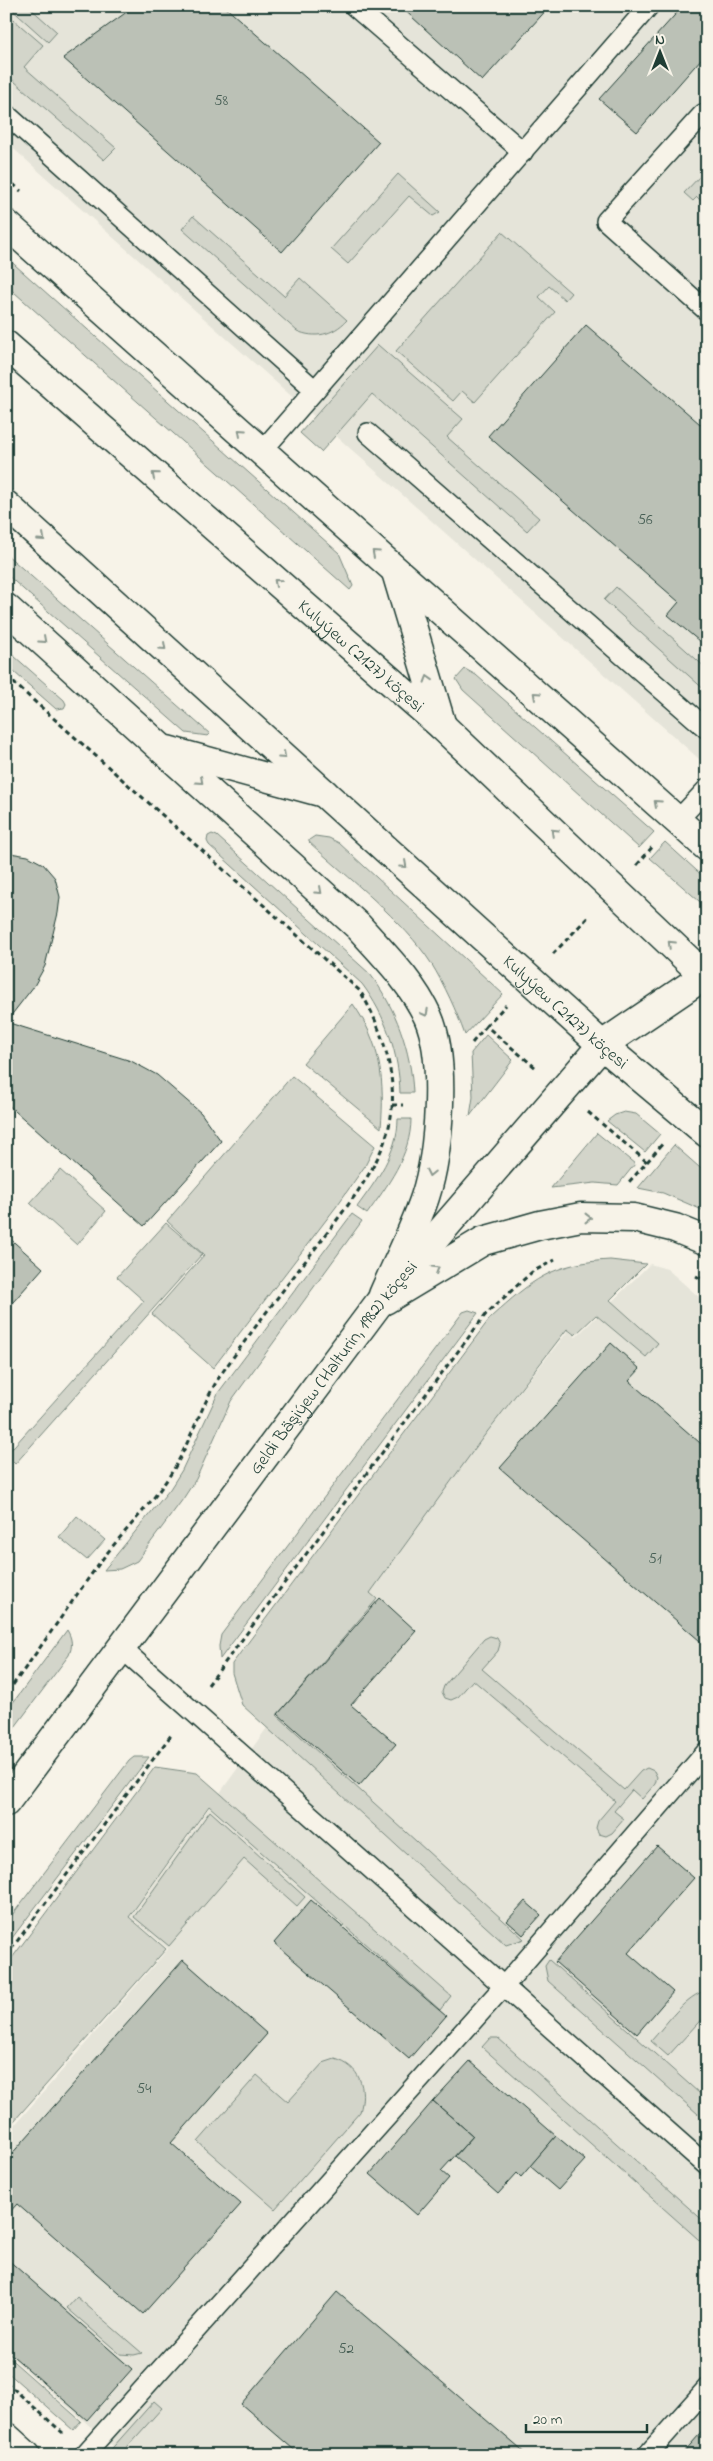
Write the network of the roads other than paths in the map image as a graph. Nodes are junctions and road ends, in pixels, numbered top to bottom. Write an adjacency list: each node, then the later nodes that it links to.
1 (649, 6): 5 (lane)
2 (364, 9): 5 (lane)
3 (6, 114): 9 (lane)
4 (707, 117): 7 (lane)
5 (522, 152): 9 (lane)
6 (6, 224): 11 (main road, one-way to 6)
7 (707, 311)
8 (6, 346): 15 (main road, Kulyýew (2127) köçesi, one-way to 8)
9 (315, 390): 11 (lane)
10 (368, 433): 16 (lane)
11 (262, 451): 13 (main road, one-way to 11)
12 (6, 505): 19 (main road, Kulyýew (2127) köçesi, one-way to 19)
13 (396, 572): 15 (main road, one-way to 13); 20 (main road, one-way to 13)
14 (6, 608): 17 (main road, one-way to 17)
15 (442, 726): 22 (main road, Kulyýew (2127) köçesi, one-way to 15)
16 (707, 729)
17 (164, 748): 19 (main road); 26 (main road, one-way to 26)
18 (707, 790): 20 (lane)
19 (324, 793): 23 (main road, Kulyýew (2127) köçesi, one-way to 23)
20 (677, 821): 21 (main road)
21 (707, 847)
22 (706, 976): 23 (main road, Geldi Bäşiýew (Halturin, 1982) köçesi)
23 (602, 1045): 24 (main road, Kulyýew (2127) köçesi); 26 (main road, Geldi Bäşiýew (Halturin, 1982) köçesi)
24 (707, 1133)
25 (707, 1241): 26 (main road, one-way to 25)
26 (379, 1303): 27 (main road, Geldi Bäşiýew (Halturin, 1982) köçesi)
27 (120, 1647): 29 (main road, Geldi Bäşiýew (Halturin, 1982) köçesi); 30 (lane)
28 (707, 1751): 30 (lane)
29 (6, 1802)
30 (504, 1986): 31 (lane); 34 (lane)
31 (707, 2166)
32 (707, 2388): 36 (lane)
33 (6, 2437): 35 (main road)
34 (85, 2454)
35 (26, 2455)
36 (647, 2455)

